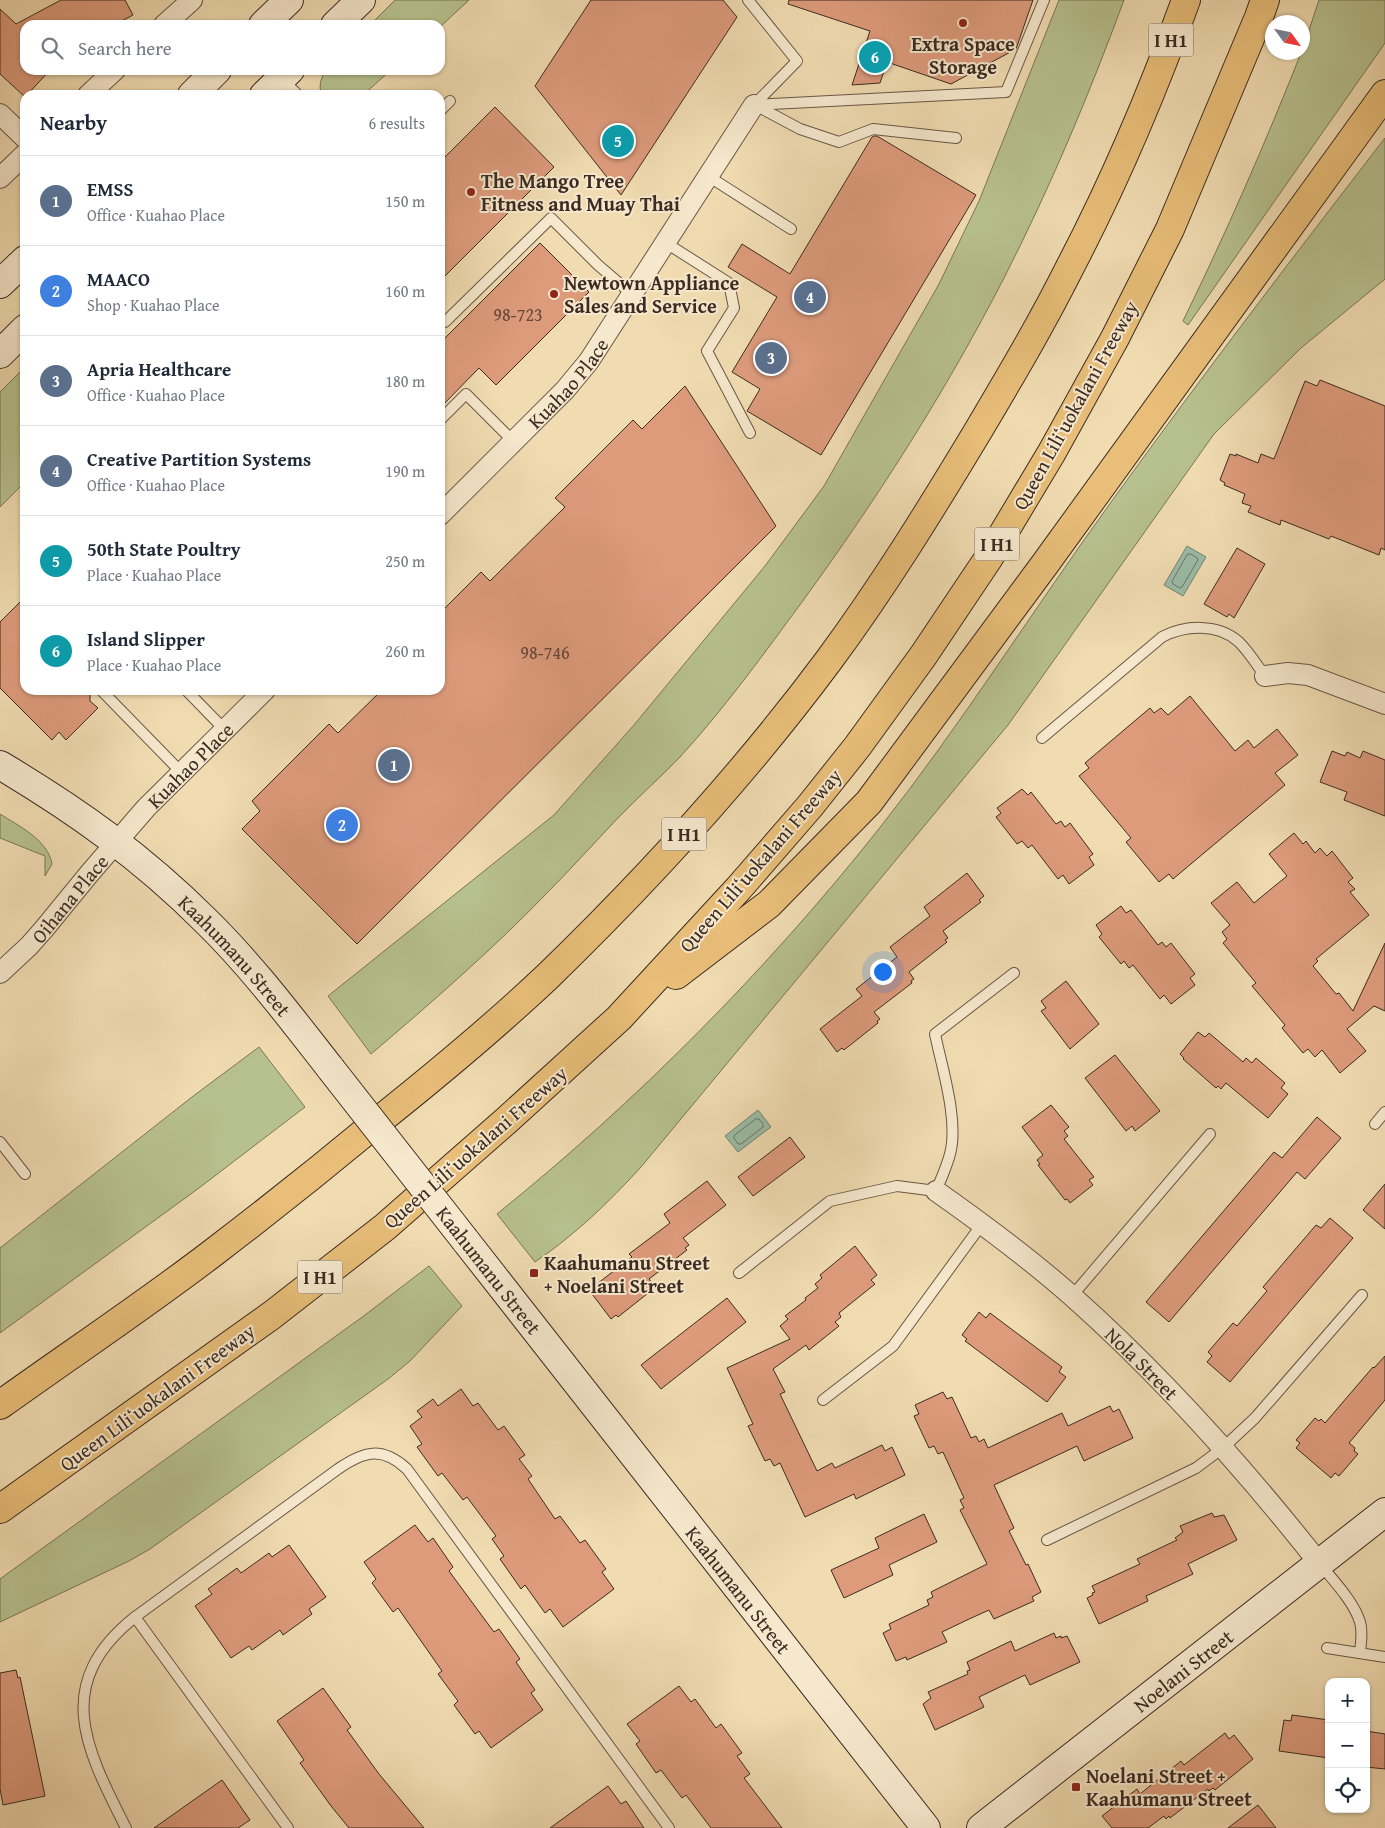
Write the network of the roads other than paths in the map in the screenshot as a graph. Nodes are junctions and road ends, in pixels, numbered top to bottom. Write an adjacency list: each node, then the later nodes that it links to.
1 (192, 0): 9 (street)
2 (288, 0): 10 (street)
3 (361, 0): 11 (street)
4 (748, 0): 19 (lane)
5 (1044, 0): 19 (lane)
6 (1173, 0): 14 (highway)
7 (1186, 0): 14 (highway, I H1)
8 (1265, 0): 51 (highway, Queen Liliʻuokalani Freeway / I H1)
9 (170, 20)
10 (268, 20)
11 (340, 20)
12 (110, 75): 15 (street)
13 (213, 75): 16 (street)
14 (1156, 81): 63 (highway, I H1)
15 (94, 90)
16 (197, 90)
17 (1385, 94): 51 (highway)
18 (450, 101): 20 (lane)
19 (754, 105): 23 (lane); 25 (street, Kuahao Place)
20 (445, 106)
21 (0, 114): 22 (street)
22 (20, 133)
23 (956, 138)
24 (20, 159): 26 (street)
25 (708, 176): 27 (lane); 28 (street, Kuahao Place)
26 (0, 178)
27 (791, 229)
28 (666, 243): 31 (street, Kuahao Place); 36 (lane)
29 (20, 265): 30 (street)
30 (0, 284)
31 (633, 294): 32 (lane); 37 (street, Kuahao Place)
32 (445, 322)
33 (20, 334): 34 (street)
34 (0, 354)
35 (445, 415): 37 (lane)
36 (750, 433)
37 (514, 442): 38 (street, Kuahao Place)
38 (445, 511)
39 (1265, 676): 43 (street); 45 (lane)
40 (107, 695): 47 (lane)
41 (191, 695): 44 (lane)
42 (260, 695): 44 (street, Kuahao Place)
43 (1384, 701)
44 (225, 730): 47 (street, Kuahao Place)
45 (1042, 738)
46 (0, 765): 48 (street, Kaahumanu Street)
47 (182, 773): 48 (street, Kuahao Place)
48 (117, 842): 49 (street, Oihana Place); 76 (street, Kaahumanu Street, bridge)
49 (0, 973)
50 (1014, 973): 57 (lane)
51 (618, 1018): 65 (highway, Queen Liliʻuokalani Freeway / I H1)
52 (1385, 1112): 53 (lane)
53 (1374, 1124)
54 (1210, 1134): 61 (lane)
55 (0, 1142): 56 (lane)
56 (25, 1174)
57 (936, 1191): 58 (street, Nola Street); 59 (lane)
58 (982, 1224): 61 (street, Nola Street); 62 (lane)
59 (739, 1273)
60 (1362, 1295): 64 (lane)
61 (1072, 1296): 64 (street, Nola Street)
62 (823, 1400)
63 (0, 1405)
64 (1224, 1447): 67 (lane); 68 (street, Nola Street)
65 (0, 1509)
66 (1385, 1512): 68 (street, Noelani Street)
67 (1047, 1540)
68 (1319, 1563): 71 (lane); 77 (street, Noelani Street)
69 (135, 1617): 73 (lane); 74 (lane); 75 (lane)
70 (1327, 1648): 71 (lane)
71 (1360, 1653): 72 (lane)
72 (1385, 1657)
73 (126, 1828)
74 (288, 1828)
75 (669, 1828)
76 (926, 1828)
77 (981, 1828)

